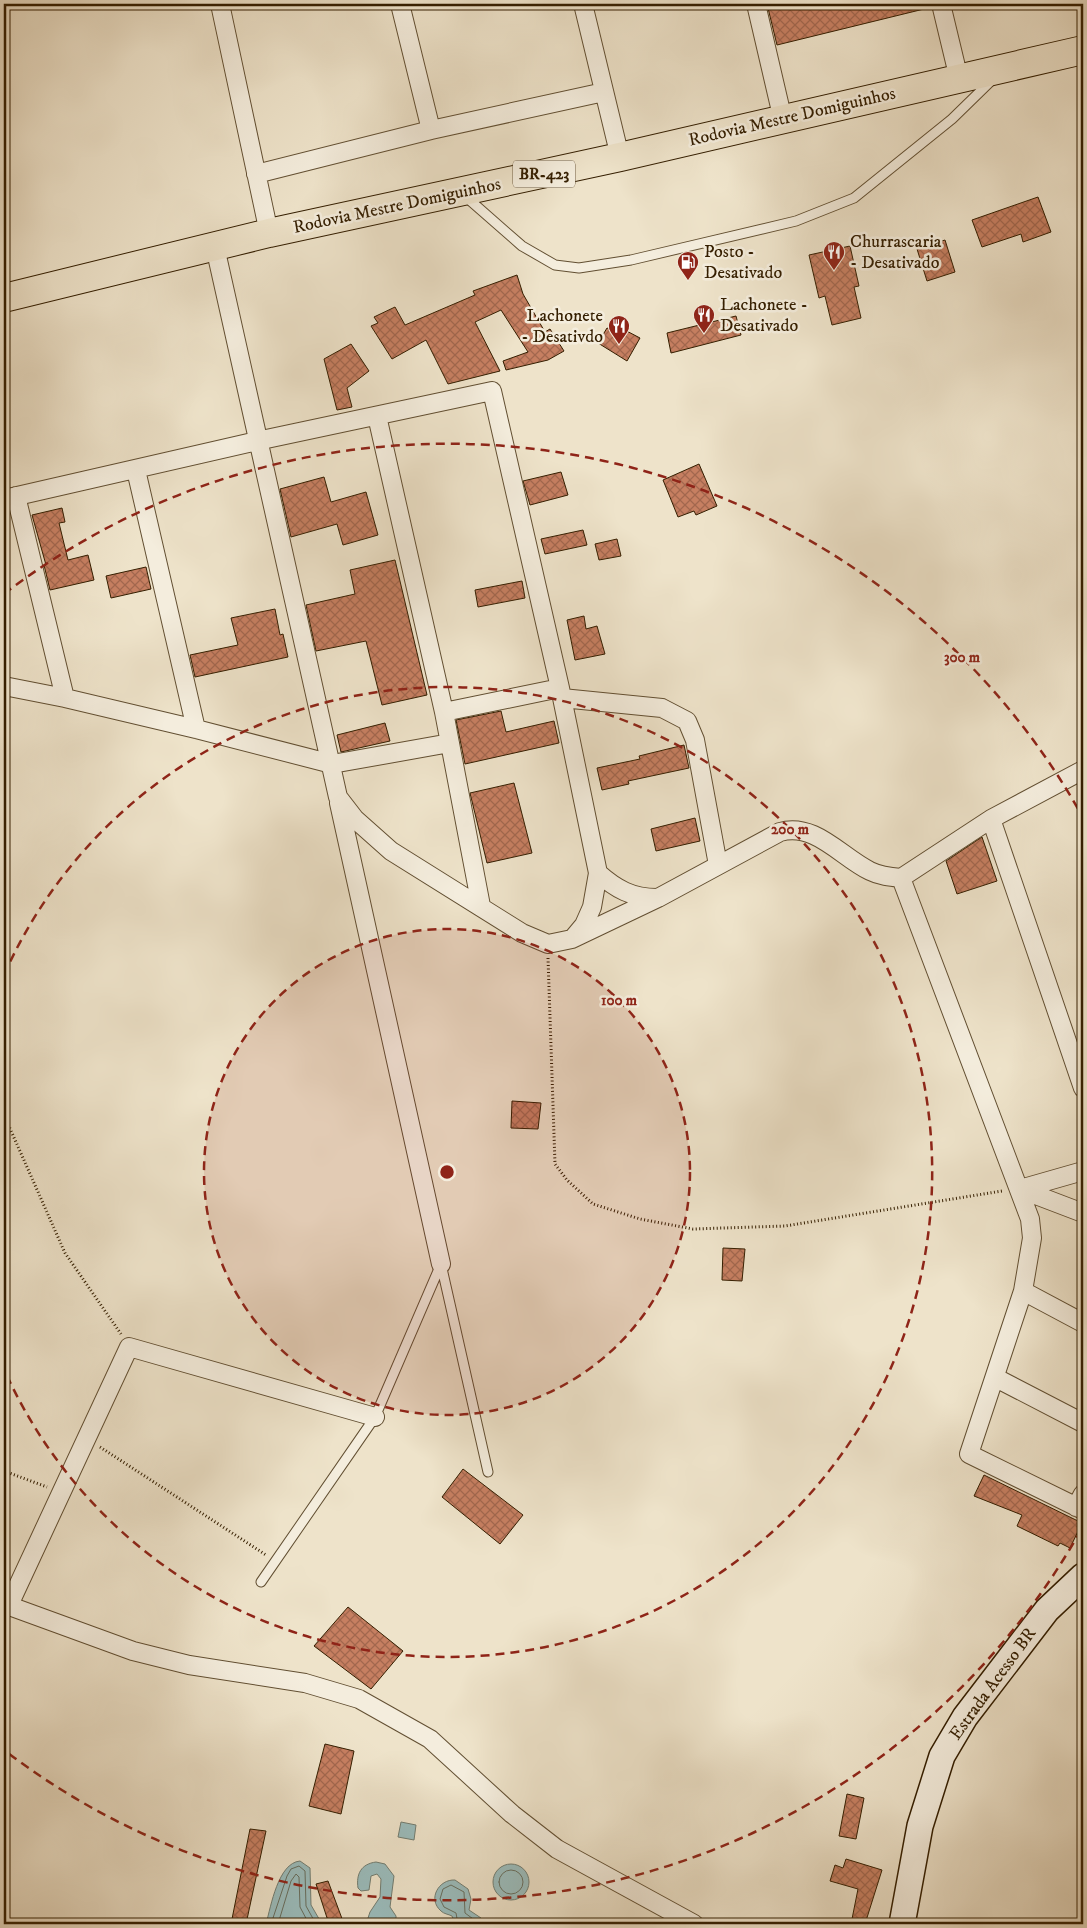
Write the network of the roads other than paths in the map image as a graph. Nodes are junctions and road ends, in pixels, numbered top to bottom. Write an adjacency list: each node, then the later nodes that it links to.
1 (220, 4): 13 (street)
2 (400, 4): 11 (street)
3 (584, 4): 9 (street)
4 (756, 4): 10 (street)
5 (941, 4): 8 (street)
6 (1083, 50): 7 (main road, Rodovia Mestre Domiguinhos / BR-423)
7 (1004, 68): 8 (main road, Rodovia Mestre Domiguinhos / BR-423); 14 (lane)
8 (959, 79): 10 (main road, Rodovia Mestre Domiguinhos / BR-423)
9 (604, 92): 11 (street); 12 (street)
10 (783, 120): 12 (main road, Rodovia Mestre Domiguinhos / BR-423)
11 (431, 130): 13 (street)
12 (620, 157): 14 (main road, Rodovia Mestre Domiguinhos / BR-423)
13 (256, 174): 15 (street)
14 (461, 193): 15 (main road, Rodovia Mestre Domiguinhos / BR-423)
15 (269, 233): 16 (main road, Rodovia Mestre Domiguinhos / BR-423)
16 (215, 247): 17 (main road, Rodovia Mestre Domiguinhos / BR-423); 19 (street)
17 (4, 298)
18 (377, 416): 19 (street); 23 (street); 25 (street)
19 (257, 441): 20 (street); 28 (street)
20 (136, 470): 21 (street); 26 (street)
21 (10, 498): 24 (street)
22 (4, 686): 24 (street)
23 (561, 693): 25 (street); 32 (street); 33 (street)
24 (64, 698): 26 (street)
25 (444, 712): 27 (street)
26 (196, 729): 28 (street)
27 (450, 744): 28 (street); 36 (street)
28 (332, 764): 30 (street)
29 (1083, 770): 31 (street)
30 (338, 797): 36 (street); 42 (street)
31 (991, 819): 34 (street); 38 (street)
32 (718, 865): 34 (street); 35 (street)
33 (598, 872): 35 (street); 37 (street)
34 (901, 878): 40 (street)
35 (658, 898): 37 (street)
36 (481, 906): 37 (street)
37 (572, 939)
38 (1083, 1088)
39 (1083, 1171): 40 (street)
40 (1020, 1188): 41 (street); 43 (street)
41 (1083, 1213)
42 (441, 1264): 46 (lane); 48 (lane)
43 (1023, 1291): 44 (street); 45 (street)
44 (1083, 1323)
45 (996, 1378): 47 (street); 49 (street)
46 (375, 1417): 51 (lane); 52 (street)
47 (1083, 1423)
48 (488, 1472)
49 (1081, 1504)
50 (1083, 1576): 54 (street, Estrada Acesso BR)
51 (261, 1582)
52 (6, 1604): 53 (street)
53 (694, 1924)
54 (902, 1924)

